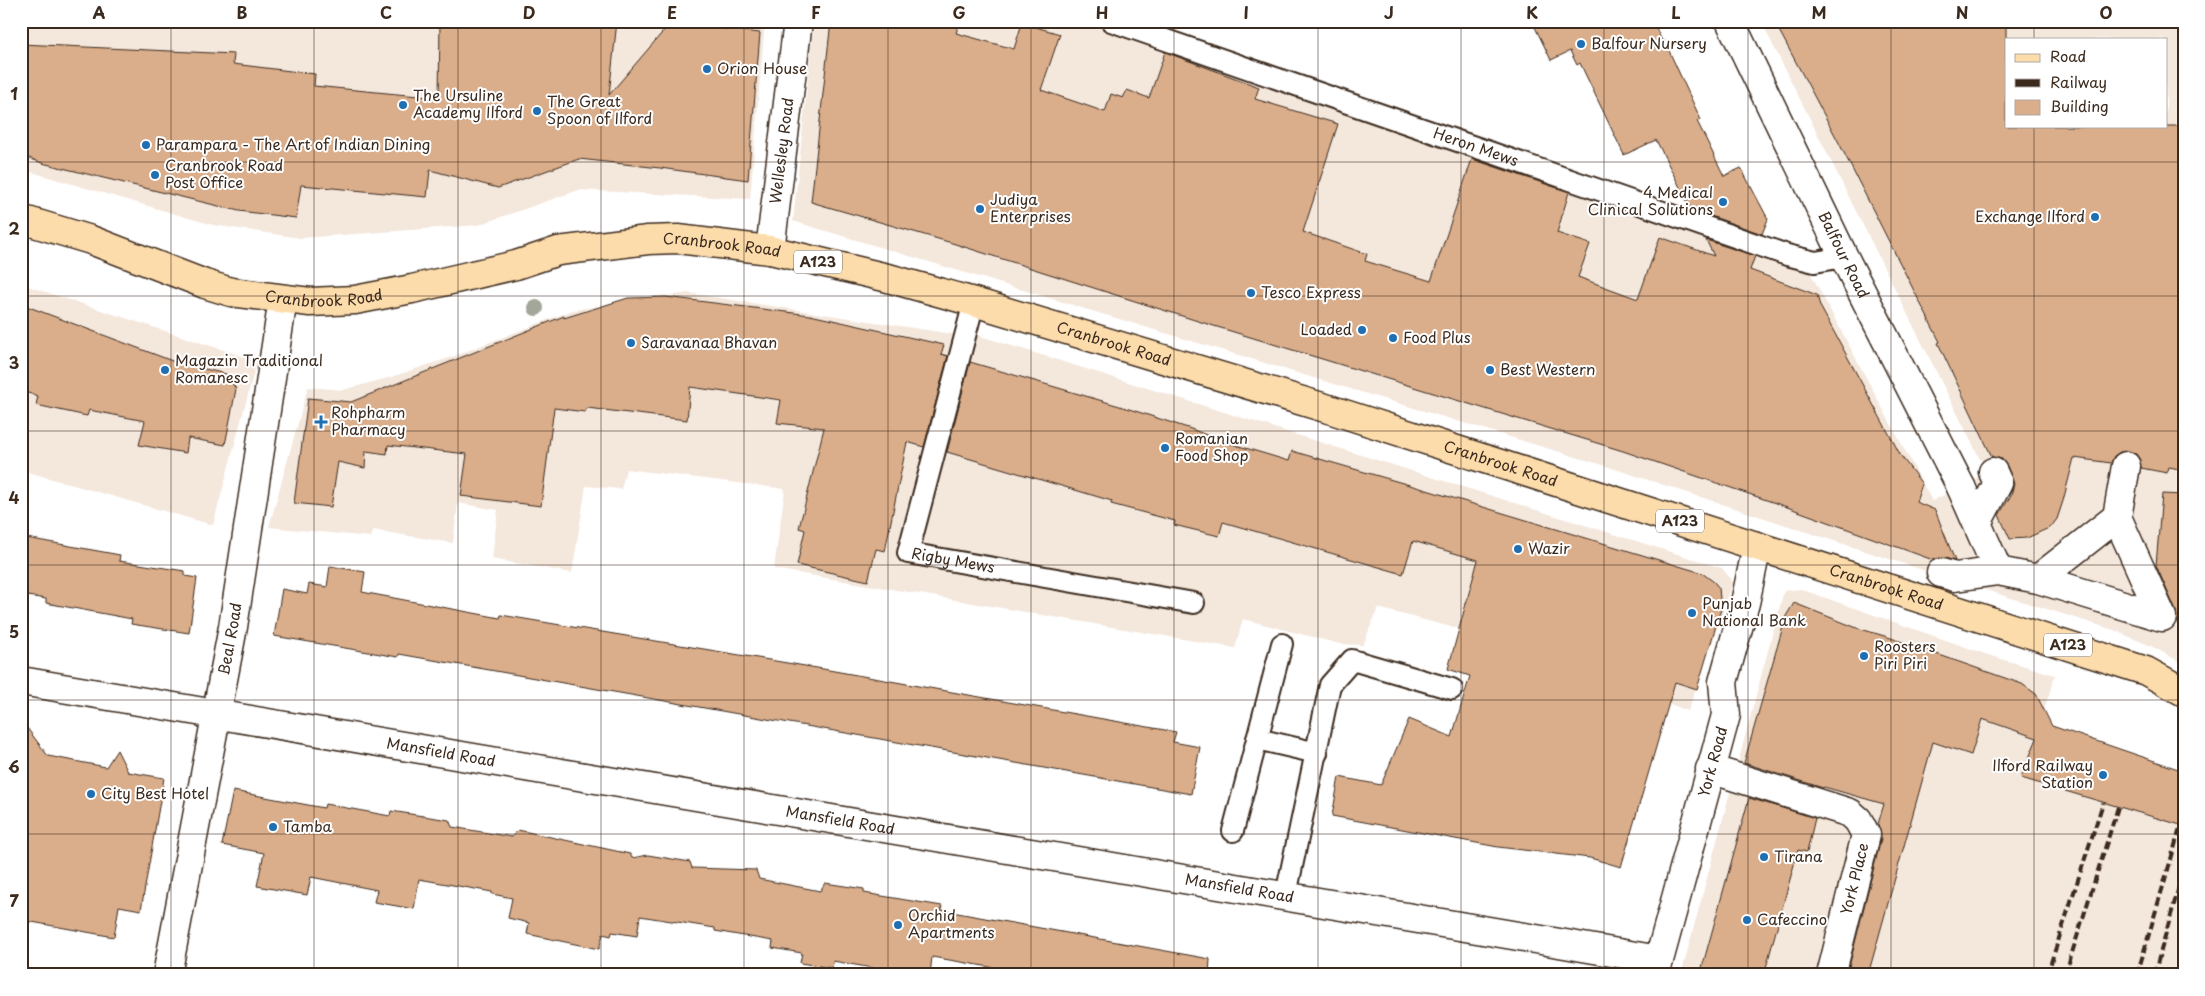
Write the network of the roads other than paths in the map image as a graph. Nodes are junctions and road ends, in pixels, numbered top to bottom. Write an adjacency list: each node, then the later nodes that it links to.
1 (798, 21): 5 (street, Wellesley Road)
2 (1111, 21): 6 (lane, Heron Mews)
3 (1730, 21): 6 (street, Balfour Road)
4 (21, 219): 7 (main road, Cranbrook Road / A123)
5 (770, 250): 7 (main road, Cranbrook Road / A123); 8 (main road, Cranbrook Road / A123)
6 (1844, 257): 12 (street, Balfour Road)
7 (283, 299): 22 (street, Beal Road)
8 (974, 302): 13 (main road, Cranbrook Road / A123); 17 (lane, Rigby Mews)
9 (2126, 466): 11 (street)
10 (1993, 472): 12 (street)
11 (2117, 516): 16 (street); 16 (street)
12 (1977, 523): 14 (street, Balfour Road)
13 (1757, 546): 21 (main road, Cranbrook Road / A123); 25 (street, York Road)
14 (1998, 571): 15 (street); 16 (street)
15 (1941, 573)
16 (2038, 579)
17 (1194, 603)
18 (1282, 644): 23 (lane)
19 (21, 681): 22 (street, Mansfield Road)
20 (1452, 689): 24 (lane)
21 (2184, 692)
22 (216, 713): 27 (street, Mansfield Road); 29 (street, Beal Road)
23 (1257, 739): 24 (lane); 26 (lane)
24 (1317, 753): 27 (lane)
25 (1710, 770): 28 (street, York Road); 30 (street, York Place)
26 (1233, 831)
27 (1286, 895): 28 (street, Mansfield Road)
28 (1657, 967)
29 (167, 975)
30 (1831, 975)

